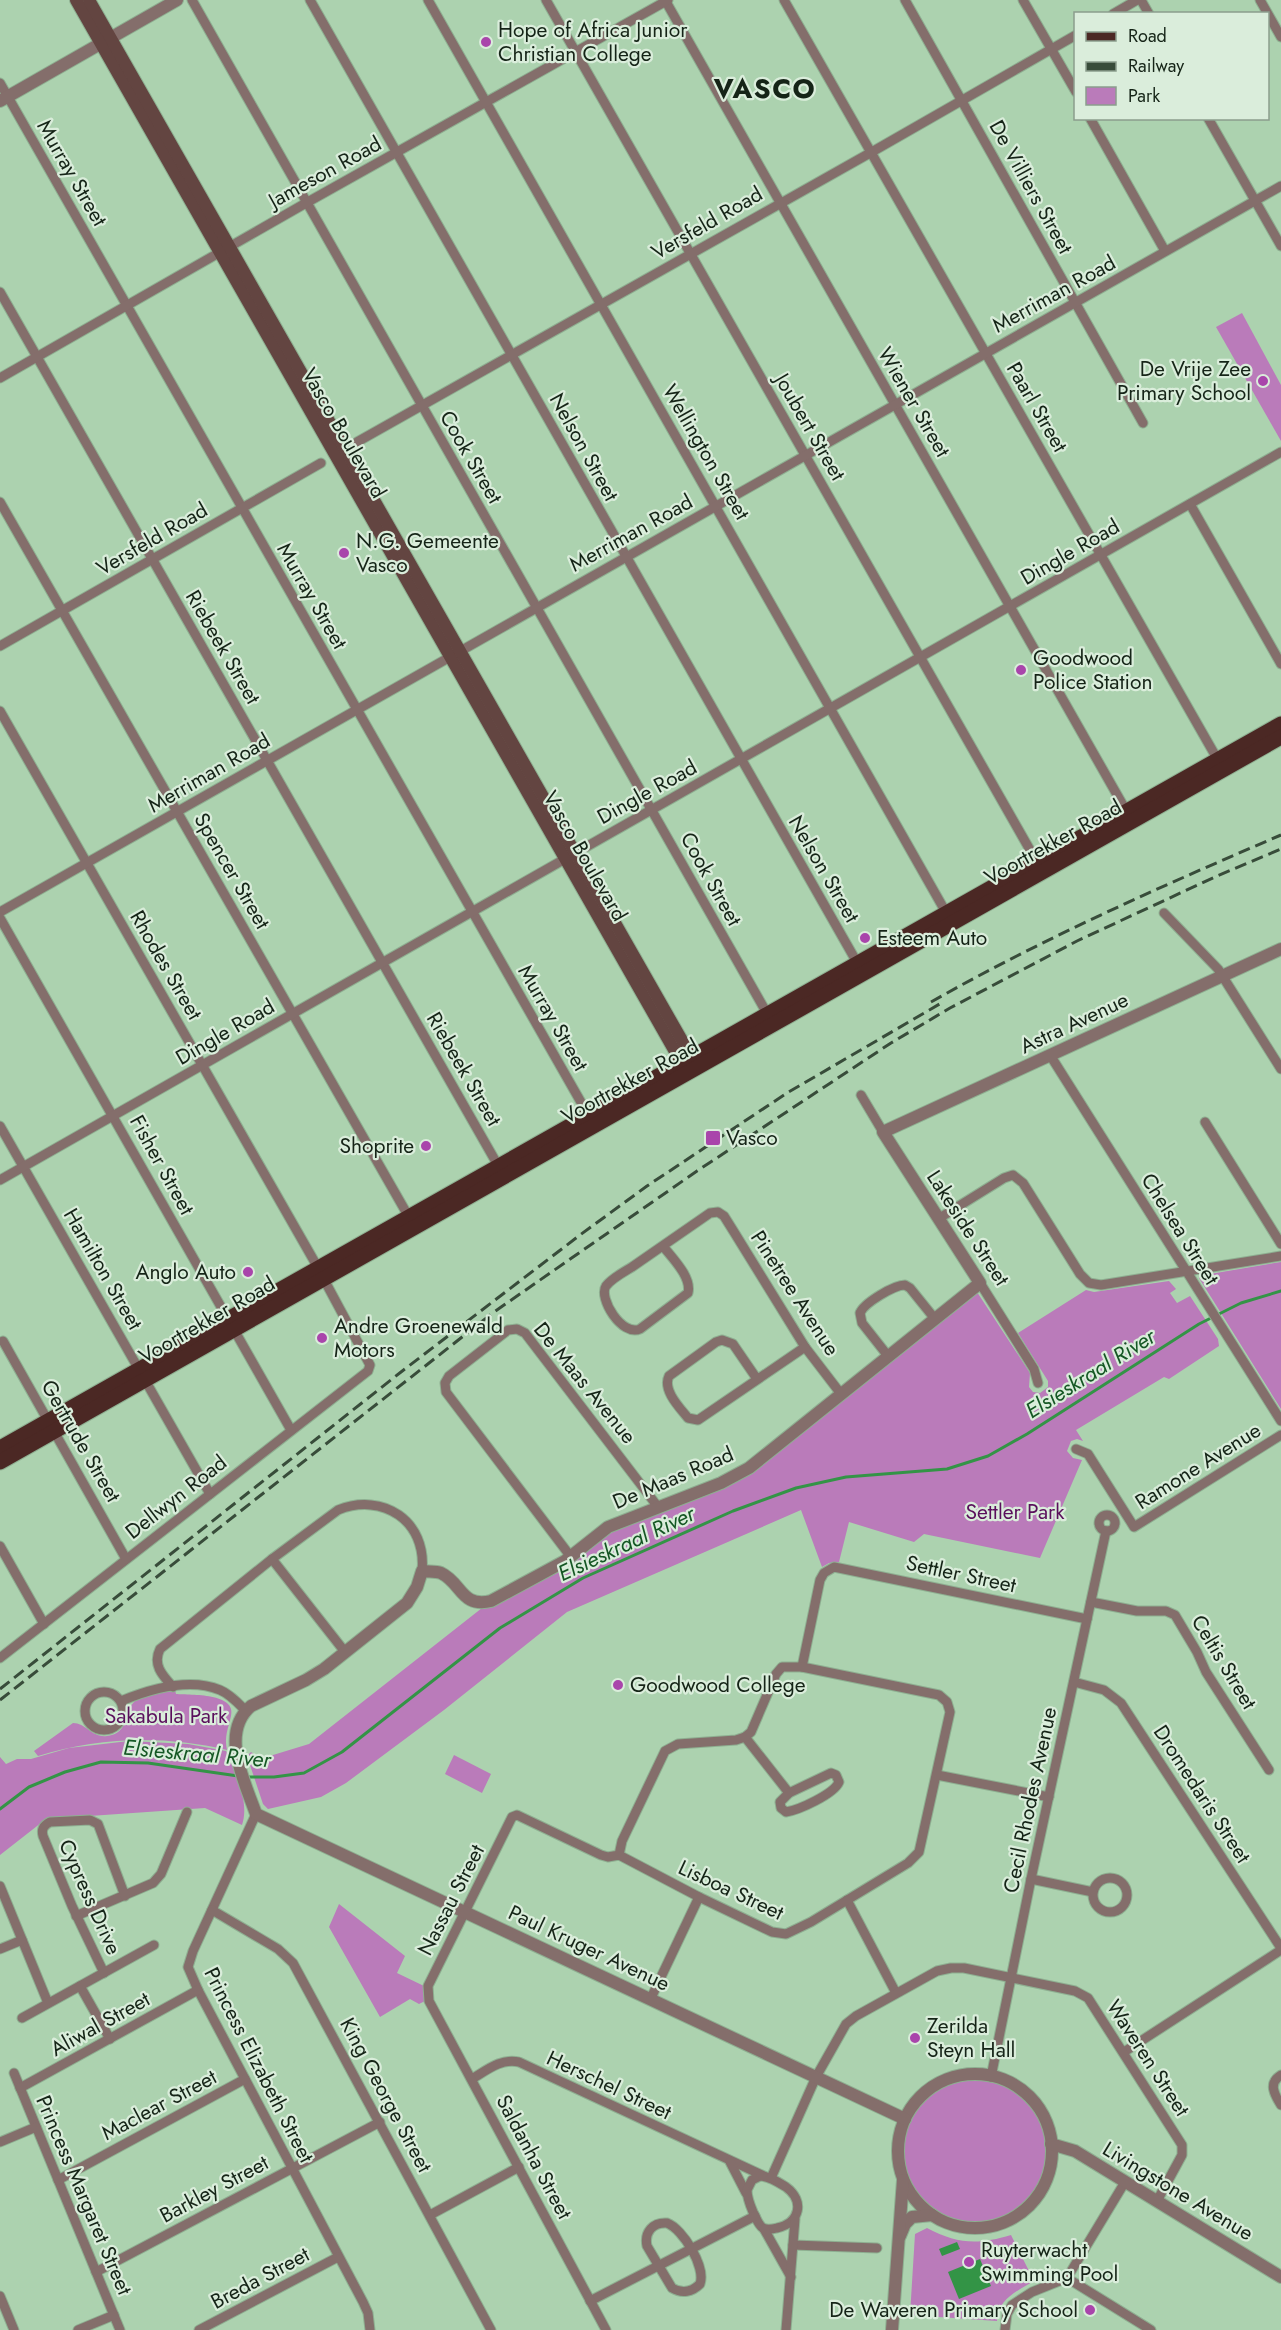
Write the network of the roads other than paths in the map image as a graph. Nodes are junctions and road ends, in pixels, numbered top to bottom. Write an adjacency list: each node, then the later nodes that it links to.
1 (76, 0): 17 (main road, Vasco Boulevard)
2 (89, 0): 17 (main road, Vasco Boulevard)
3 (177, 0): 17 (street)
4 (192, 0): 32 (street, Cook Street)
5 (310, 0): 27 (street, Nelson Street)
6 (428, 0): 24 (street, Wellington Street)
7 (546, 0): 19 (street, Joubert Street)
8 (666, 0): 19 (street, Jameson Road); 31 (street, Wiener Street)
9 (784, 0): 28 (street, Paarl Street)
10 (905, 0): 23 (street, De Villiers Street)
11 (1023, 0): 18 (street)
12 (1139, 0): 13 (street)
13 (1117, 12)
14 (1269, 16): 16 (street)
15 (1074, 36): 18 (street, Versfeld Road)
16 (1281, 37)
17 (105, 41): 22 (street); 34 (main road, Vasco Boulevard)
18 (1051, 49): 21 (street); 23 (street, Versfeld Road)
19 (576, 52): 24 (street, Jameson Road); 36 (street, Joubert Street)
20 (0, 83): 22 (street, Murray Street)
21 (1074, 89)
22 (4, 99): 40 (street, Murray Street)
23 (962, 99): 28 (street, Versfeld Road); 38 (street, De Villiers Street)
24 (486, 103): 27 (street, Jameson Road); 39 (street, Wellington Street)
25 (1091, 120): 35 (street)
26 (1209, 120): 30 (street)
27 (396, 153): 32 (street, Jameson Road); 42 (street, Nelson Street)
28 (870, 153): 31 (street, Versfeld Road); 41 (street, Paarl Street)
29 (1281, 186): 30 (street, Merriman Road)
30 (1255, 200): 33 (street); 35 (street, Merriman Road)
31 (780, 202): 36 (street, Versfeld Road); 46 (street, Wiener Street)
32 (306, 203): 34 (street, Jameson Road); 45 (street, Cook Street)
33 (1281, 246)
34 (224, 250): 40 (street, Jameson Road); 63 (main road, Vasco Boulevard)
35 (1165, 251): 38 (street, Merriman Road)
36 (691, 253): 39 (street, Versfeld Road); 50 (street, Joubert Street)
37 (0, 292): 43 (street, Riebeek Street)
38 (1075, 303): 41 (street, Merriman Road); 47 (street, De Villiers Street)
39 (602, 304): 42 (street, Versfeld Road); 54 (street, Wellington Street)
40 (126, 306): 43 (street, Jameson Road); 55 (street, Murray Street)
41 (985, 353): 46 (street, Merriman Road); 56 (street, Paarl Street)
42 (511, 354): 45 (street, Versfeld Road); 57 (street, Nelson Street)
43 (37, 357): 44 (street, Jameson Road); 58 (street, Riebeek Street)
44 (0, 378)
45 (421, 405): 48 (street, Versfeld Road); 60 (street, Cook Street)
46 (895, 405): 50 (street, Merriman Road); 59 (street, Wiener Street)
47 (1143, 423)
48 (357, 442)
49 (1281, 452): 53 (street, Dingle Road)
50 (806, 455): 54 (street, Merriman Road); 64 (street, Joubert Street)
51 (321, 463): 55 (street, Versfeld Road)
52 (0, 502): 61 (street, Spencer Street)
53 (1190, 504): 56 (street, Dingle Road); 65 (street)
54 (716, 506): 57 (street, Merriman Road); 67 (street, Wellington Street)
55 (241, 508): 58 (street, Versfeld Road); 66 (street, Murray Street)
56 (1101, 555): 59 (street, Dingle Road); 73 (street, Paarl Street)
57 (626, 558): 60 (street, Merriman Road); 71 (street, Nelson Street)
58 (152, 559): 61 (street, Versfeld Road); 72 (street, Riebeek Street)
59 (1011, 606): 64 (street, Dingle Road); 76 (street, Wiener Street)
60 (536, 607): 63 (street, Merriman Road); 74 (street, Cook Street)
61 (62, 610): 62 (street, Versfeld Road); 75 (street, Spencer Street)
62 (0, 646)
63 (454, 654): 66 (street, Merriman Road); 77 (main road, Vasco Boulevard)
64 (921, 658): 67 (street, Dingle Road); 79 (street, Joubert Street)
65 (1281, 664)
66 (356, 709): 72 (street, Merriman Road); 81 (street, Murray Street)
67 (831, 709): 71 (street, Dingle Road); 84 (street, Wellington Street)
68 (0, 711): 78 (street, Rhodes Street)
69 (1281, 724): 73 (main road, Voortrekker Road)
70 (1281, 737): 73 (main road, Voortrekker Road)
71 (741, 760): 74 (street, Dingle Road); 87 (street, Nelson Street)
72 (267, 761): 75 (street, Merriman Road); 86 (street, Riebeek Street)
73 (1220, 764): 76 (main road, Voortrekker Road)
74 (651, 810): 77 (street, Dingle Road); 90 (street, Cook Street)
75 (177, 811): 78 (street, Merriman Road); 89 (street, Spencer Street)
76 (1130, 816): 79 (main road, Voortrekker Road)
77 (570, 856): 81 (street, Dingle Road); 93 (main road, Vasco Boulevard)
78 (87, 864): 80 (street, Merriman Road); 92 (street, Rhodes Street)
79 (1040, 867): 84 (main road, Voortrekker Road)
80 (0, 912)
81 (472, 913): 86 (street, Dingle Road); 97 (street, Murray Street)
82 (1164, 913): 88 (street)
83 (0, 918): 96 (street, Fisher Street)
84 (949, 918): 87 (main road, Voortrekker Road)
85 (1281, 950): 88 (street, Astra Avenue)
86 (381, 963): 89 (street, Dingle Road); 102 (street, Riebeek Street)
87 (860, 969): 90 (main road, Voortrekker Road)
88 (1223, 976): 91 (street, Astra Avenue); 94 (street)
89 (293, 1013): 92 (street, Dingle Road); 105 (street, Spencer Street)
90 (770, 1019): 93 (main road, Voortrekker Road)
91 (1050, 1055): 100 (street, Astra Avenue); 109 (street, Chelsea Street)
92 (202, 1065): 96 (street, Dingle Road); 110 (street, Rhodes Street)
93 (689, 1065): 97 (main road, Voortrekker Road)
94 (1281, 1069)
95 (861, 1095): 100 (street, Lakeside Street)
96 (114, 1116): 101 (street, Dingle Road); 113 (street, Fisher Street)
97 (592, 1120): 102 (main road, Voortrekker Road)
98 (1205, 1122): 106 (street)
99 (0, 1126): 101 (street, Hamilton Street)
100 (883, 1132): 104 (street, Lakeside Street)
101 (23, 1166): 103 (street, Dingle Road); 118 (street, Hamilton Street)
102 (501, 1171): 105 (main road, Voortrekker Road)
103 (0, 1180)
104 (938, 1219): 109 (street); 111 (street, Lakeside Street)
105 (411, 1222): 110 (main road, Voortrekker Road)
106 (1281, 1244)
107 (663, 1246): 107 (street); 115 (street, Pinetree Avenue)
108 (1281, 1256): 109 (street)
109 (1186, 1271): 122 (street, Chelsea Street)
110 (321, 1273): 113 (main road, Voortrekker Road); 117 (street, Rhodes Street)
111 (980, 1283): 112 (street, De Maas Road); 120 (street, Lakeside Street)
112 (935, 1319): 116 (street, De Maas Road); 116 (street)
113 (231, 1323): 118 (main road, Voortrekker Road); 124 (street, Fisher Street)
114 (3, 1341): 123 (street, Gertrude Street)
115 (805, 1347): 119 (street); 121 (street, Pinetree Avenue)
116 (888, 1356): 121 (street, De Maas Road)
117 (370, 1363): 124 (street, Dellwyn Road)
118 (142, 1374): 123 (main road, Voortrekker Road); 129 (street, Hamilton Street)
119 (757, 1379): 119 (street)
120 (1038, 1383)
121 (841, 1394): 130 (street, De Maas Road)
122 (1281, 1421)
123 (52, 1425): 126 (main road, Voortrekker Road); 128 (main road, Voortrekker Road); 134 (street, Gertrude Street)
124 (291, 1430): 129 (street, Dellwyn Road)
125 (1281, 1435): 127 (street, Ramone Avenue)
126 (0, 1448)
127 (1076, 1449)
128 (0, 1462)
129 (210, 1494): 134 (street, Dellwyn Road)
130 (658, 1507): 133 (street, De Maas Road); 133 (street, De Maas Avenue)
131 (1106, 1531): 137 (street, Cecil Rhodes Avenue)
132 (0, 1546): 139 (street)
133 (571, 1557): 136 (street, De Maas Road)
134 (126, 1559): 139 (street, Dellwyn Road)
135 (272, 1559): 136 (street); 140 (street); 144 (street)
136 (422, 1571): 140 (street)
137 (1091, 1602): 138 (street, Cecil Rhodes Avenue); 148 (street, Celtis Street)
138 (1087, 1619): 142 (street, Settler Street); 143 (street, Cecil Rhodes Avenue)
139 (44, 1624): 141 (street, Dellwyn Road)
140 (345, 1652): 146 (street)
141 (0, 1659)
142 (802, 1667): 147 (street); 149 (street, Lisboa Street)
143 (1074, 1682): 151 (street, Cecil Rhodes Avenue); 168 (street, Dromedaris Street)
144 (173, 1687): 145 (street); 146 (street)
145 (121, 1701): 145 (street)
146 (246, 1711): 153 (street)
147 (745, 1737): 150 (street); 155 (street)
148 (1269, 1770)
149 (937, 1775): 151 (street); 161 (street, Lisboa Street)
150 (789, 1793): 150 (street)
151 (1049, 1797): 156 (street, Cecil Rhodes Avenue)
152 (187, 1812): 159 (street)
153 (256, 1814): 162 (street, Princess Elizabeth Street); 163 (street, Paul Kruger Avenue)
154 (513, 1817): 155 (street, Lisboa Street); 163 (street, Nassau Street)
155 (619, 1855): 160 (street, Lisboa Street)
156 (1031, 1879): 158 (street); 170 (street, Cecil Rhodes Avenue)
157 (0, 1886): 165 (street)
158 (1093, 1892)
159 (125, 1896): 164 (street); 164 (street, Cypress Drive)
160 (699, 1897): 161 (street, Lisboa Street); 174 (street)
161 (846, 1900): 173 (street)
162 (212, 1910): 172 (street, Princess Elizabeth Street); 189 (street, King George Street)
163 (465, 1911): 174 (street, Paul Kruger Avenue); 175 (street, Nassau Street)
164 (76, 1916): 169 (street, Cypress Drive)
165 (22, 1940): 167 (street); 176 (street)
166 (154, 1945): 169 (street)
167 (0, 1949)
168 (1281, 1949): 179 (street)
169 (104, 1972): 171 (street)
170 (1012, 1978): 173 (street, Waveren Street); 179 (street, Waveren Street); 183 (street, Cecil Rhodes Avenue)
171 (80, 1986): 176 (street); 178 (street)
172 (198, 1990): 178 (street, Aliwal Street); 184 (street, Princess Elizabeth Street)
173 (896, 1993): 182 (street, Waveren Street)
174 (651, 1998): 182 (street, Paul Kruger Avenue)
175 (429, 2001): 185 (street, Saldanha Street)
176 (48, 2003): 177 (street)
177 (22, 2018)
178 (110, 2038): 186 (street, Aliwal Street)
179 (1124, 2052): 201 (street, Waveren Street)
180 (14, 2073): 186 (street, Princess Margaret Street)
181 (1281, 2074): 187 (street)
182 (816, 2077): 188 (street, Paul Kruger Avenue); 196 (street, Waveren Street)
183 (991, 2077): 188 (street); 192 (street)
184 (245, 2079): 195 (street, Princess Elizabeth Street); 197 (street, Maclear Street)
185 (472, 2079): 193 (street, Herschel Street); 194 (street, Saldanha Street)
186 (20, 2088): 190 (street, Princess Margaret Street)
187 (1281, 2104)
188 (905, 2119): 198 (street)
189 (380, 2122): 195 (street, Barkley Street); 202 (street, King George Street)
190 (36, 2127): 191 (street); 197 (street, Princess Margaret Street)
191 (0, 2142)
192 (1051, 2144): 199 (street, Livingstone Avenue); 203 (street)
193 (730, 2162): 196 (street, Herschel Street); 200 (street)
194 (519, 2167): 202 (street); 218 (street, Saldanha Street)
195 (292, 2169): 211 (street, Princess Elizabeth Street); 213 (street, Barkley Street)
196 (768, 2177): 200 (street); 205 (street)
197 (58, 2180): 213 (street, Princess Margaret Street)
198 (903, 2180): 203 (street); 207 (street)
199 (1125, 2182): 201 (street, Livingstone Avenue); 216 (street)
200 (746, 2193): 204 (street)
201 (1157, 2201): 215 (street, Livingstone Avenue)
202 (430, 2215): 225 (street, King George Street)
203 (932, 2215): 207 (street)
204 (755, 2216): 206 (street); 210 (street)
205 (795, 2219): 206 (street); 208 (street)
206 (764, 2229): 214 (street)
207 (898, 2240): 228 (street)
208 (793, 2245): 209 (street); 214 (street)
209 (877, 2248)
210 (690, 2249): 212 (street); 212 (street); 212 (street)
211 (338, 2257): 223 (street, Breda Street); 224 (street, Princess Elizabeth Street)
212 (659, 2266): 218 (street)
213 (96, 2272): 219 (street, Princess Margaret Street)
214 (790, 2277): 227 (street)
215 (1281, 2277)
216 (1067, 2278): 229 (street); 230 (street)
217 (0, 2296): 220 (street)
218 (590, 2301): 226 (street, Saldanha Street)
219 (114, 2315): 221 (street); 222 (street, Princess Margaret Street)
220 (14, 2330)
221 (78, 2330)
222 (120, 2330)
223 (199, 2330)
224 (370, 2330)
225 (491, 2330)
226 (606, 2330)
227 (786, 2330)
228 (892, 2330)
229 (1005, 2330)
230 (1151, 2330)

